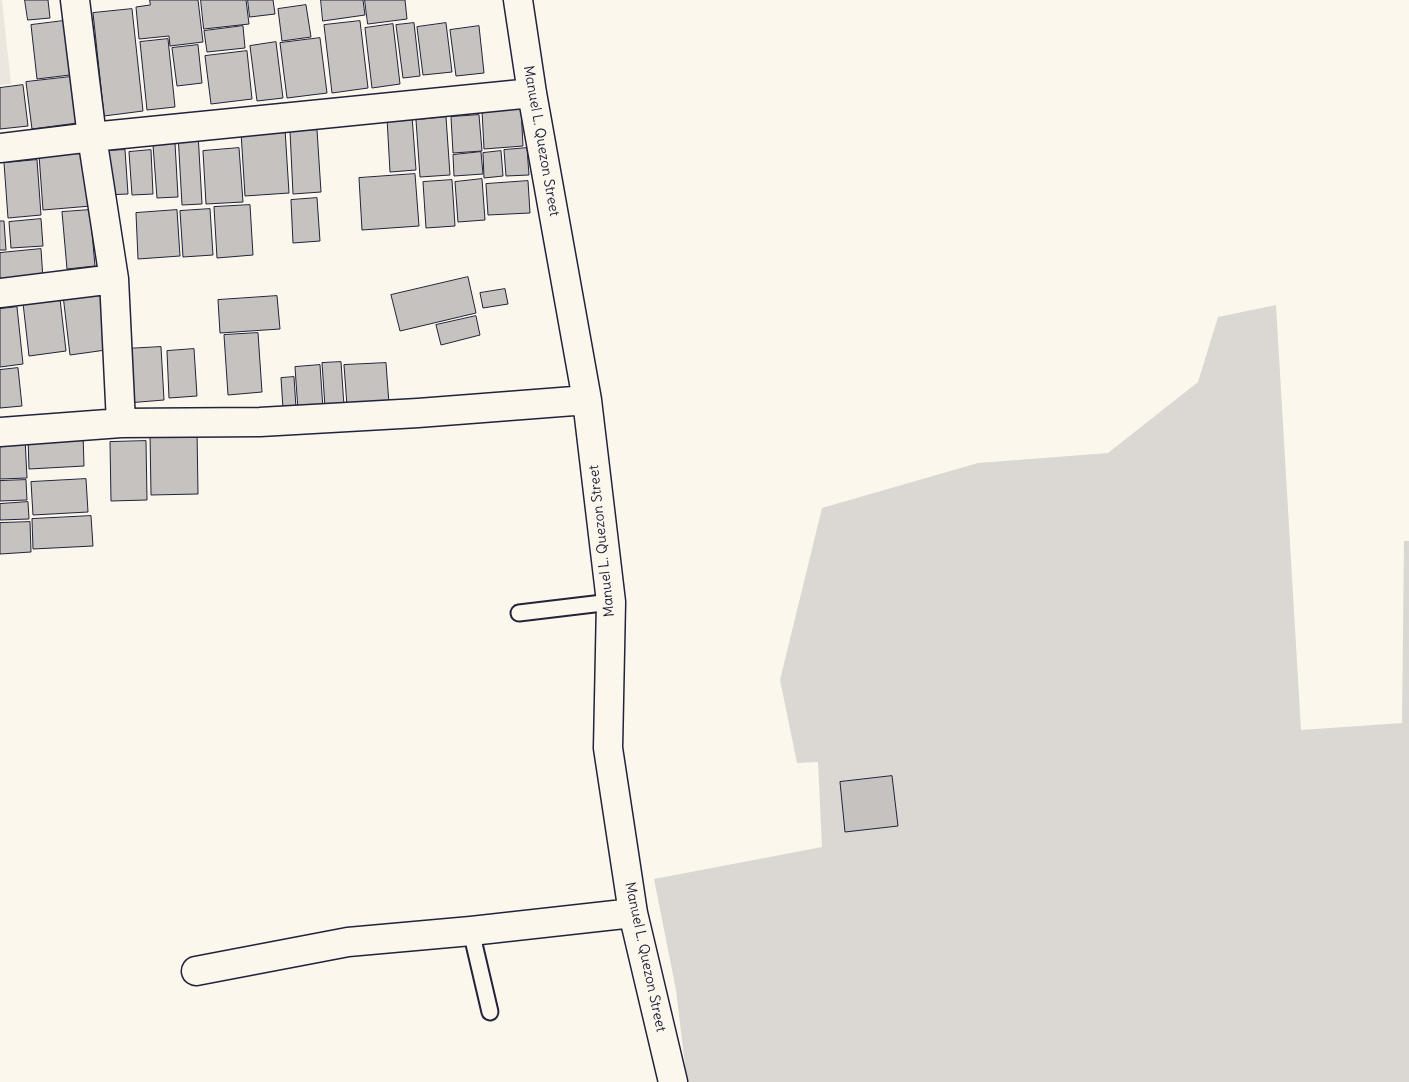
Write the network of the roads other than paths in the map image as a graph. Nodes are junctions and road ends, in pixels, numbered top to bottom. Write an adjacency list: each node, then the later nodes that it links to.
1 (75, 0): 4 (street)
2 (518, 0): 3 (street, Manuel L. Quezon Street)
3 (532, 93): 4 (street); 8 (street, Manuel L. Quezon Street)
4 (92, 137): 5 (street); 6 (street)
5 (0, 148)
6 (114, 279): 7 (street); 9 (street)
7 (0, 293)
8 (587, 400): 9 (street); 11 (street, Manuel L. Quezon Street)
9 (122, 423): 10 (street)
10 (0, 432)
11 (611, 602): 12 (lane); 13 (street, Manuel L. Quezon Street)
12 (519, 613)
13 (633, 913): 14 (street); 17 (street, Manuel L. Quezon Street)
14 (471, 931): 15 (street); 16 (lane)
15 (196, 971)
16 (490, 1012)
17 (673, 1082)

